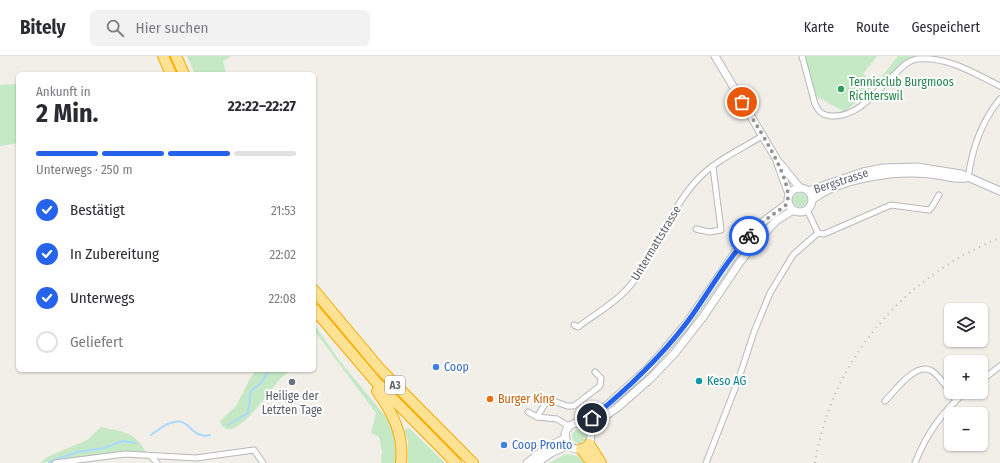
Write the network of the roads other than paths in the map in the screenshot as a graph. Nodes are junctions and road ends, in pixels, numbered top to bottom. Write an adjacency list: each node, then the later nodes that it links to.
1 (164, 56): 5 (highway)
2 (176, 56): 6 (highway)
3 (715, 56): 9 (main road)
4 (802, 56): 7 (street)
5 (170, 72)
6 (183, 72)
7 (1000, 86)
8 (1000, 99): 12 (street)
9 (762, 136): 10 (main road); 11 (street, Untermattstrasse)
10 (777, 160): 13 (main road); 16 (main road)
11 (713, 166): 22 (street); 26 (street, Untermattstrasse)
12 (968, 178): 14 (main road, Bergstrasse); 15 (main road, Bergstrasse); 18 (main road, Bergstrasse)
13 (800, 188): 14 (main road, Bergstrasse); 16 (main road, Bergstrasse)
14 (808, 191): 18 (main road, Bergstrasse)
15 (1000, 191)
16 (790, 194): 19 (main road)
17 (939, 195): 23 (street)
18 (812, 200): 21 (main road, Bergstrasse)
19 (788, 203): 20 (main road); 35 (main road)
20 (792, 210): 21 (main road, Bergstrasse); 37 (main road)
21 (807, 210): 23 (street)
22 (696, 230)
23 (818, 233): 51 (street)
24 (316, 292): 46 (highway, A3)
25 (316, 311): 27 (highway, A3)
26 (574, 325)
27 (344, 346): 44 (highway); 45 (highway, A3)
28 (1000, 366): 30 (street)
29 (595, 372): 34 (street)
30 (988, 375)
31 (956, 400): 32 (street); 52 (street)
32 (885, 401)
33 (528, 412): 34 (street)
34 (536, 417): 36 (street)
35 (584, 425): 36 (main road); 37 (main road)
36 (570, 427): 38 (main road)
37 (590, 432): 39 (main road)
38 (568, 442): 39 (main road); 47 (main road); 48 (main road)
39 (585, 446): 49 (highway); 50 (highway)
40 (151, 456): 41 (street); 42 (street); 43 (street)
41 (55, 463)
42 (157, 463)
43 (263, 463)
44 (401, 463)
45 (456, 463)
46 (473, 463)
47 (527, 463)
48 (537, 463)
49 (592, 463)
50 (601, 463)
51 (706, 463)
52 (915, 463)

